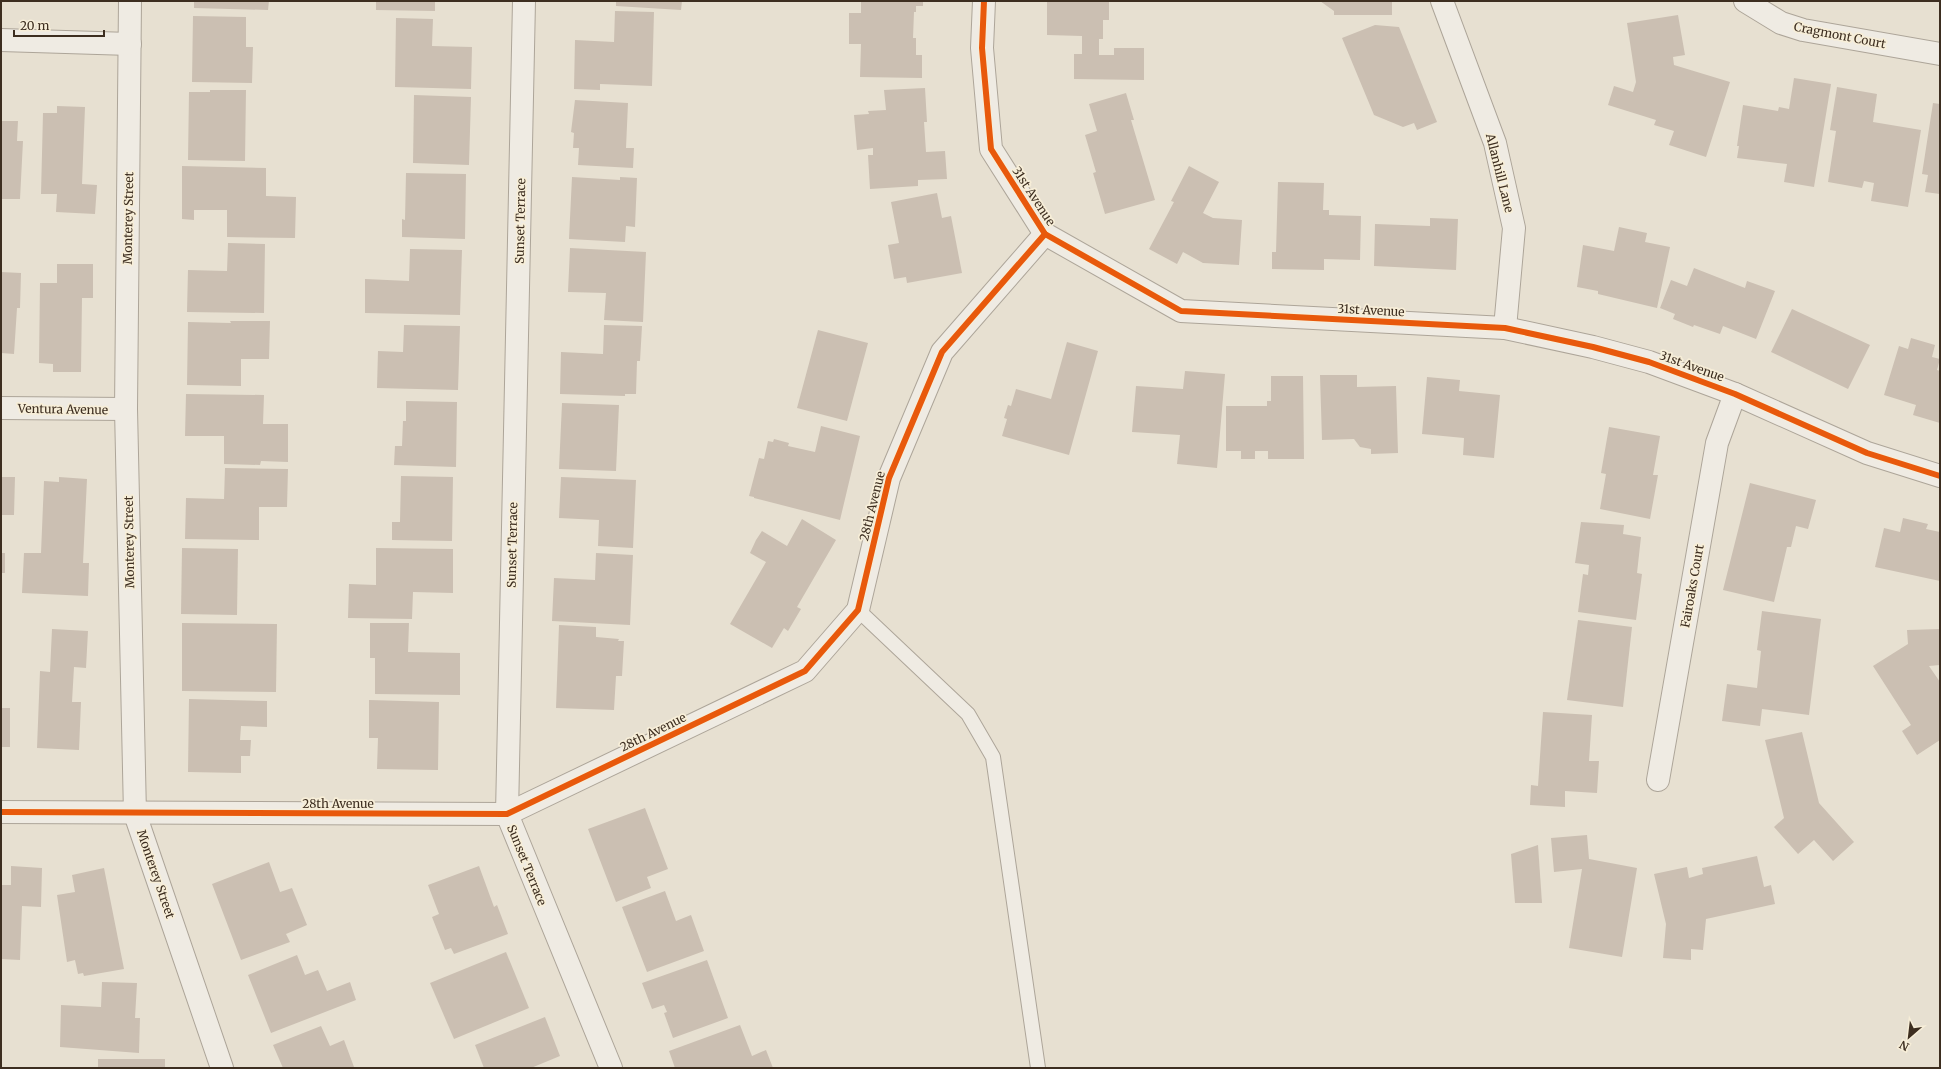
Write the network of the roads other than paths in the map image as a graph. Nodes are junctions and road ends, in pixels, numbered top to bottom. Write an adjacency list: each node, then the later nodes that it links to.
1 (130, 1): 7 (street, Monterey Street)
2 (524, 1): 19 (street, Sunset Terrace)
3 (984, 1): 9 (street, 31st Avenue)
4 (1442, 1): 10 (street, Allanhill Lane)
5 (1745, 1): 8 (street, Cragmont Court)
6 (1, 40): 7 (street)
7 (130, 44): 13 (street, Monterey Street)
8 (1940, 54)
9 (1045, 234): 10 (street, 31st Avenue); 15 (street, 28th Avenue)
10 (1505, 328): 11 (street, 31st Avenue)
11 (1735, 394): 14 (street, 31st Avenue); 16 (street, Fairoaks Court)
12 (1, 408): 13 (street, Ventura Avenue)
13 (126, 410): 18 (street, Monterey Street)
14 (1940, 476)
15 (858, 610): 19 (street, 28th Avenue); 22 (lane)
16 (1658, 780)
17 (1, 812): 18 (street, 28th Avenue)
18 (135, 814): 19 (street, 28th Avenue); 20 (street, Monterey Street)
19 (506, 814): 21 (street, Sunset Terrace)
20 (222, 1068)
21 (611, 1068)
22 (1038, 1068)

